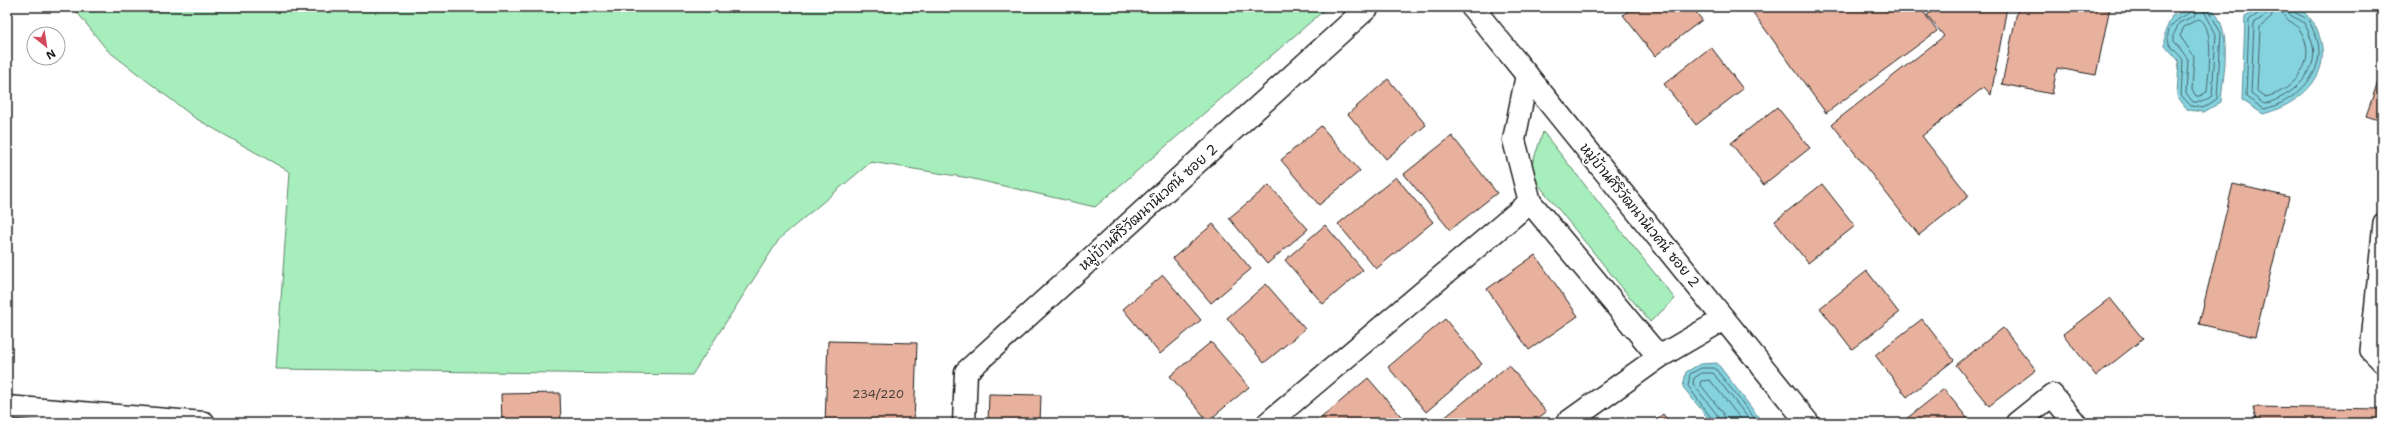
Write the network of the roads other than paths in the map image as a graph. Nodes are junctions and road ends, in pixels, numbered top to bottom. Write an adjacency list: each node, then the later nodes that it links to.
1 (1368, 7): 11 (street, หมู่บ้านศิริวัฒนานิเวศน์ ซอย 2)
2 (1472, 7): 3 (street, หมู่บ้านศิริวัฒนานิเวศน์ ซอย 2)
3 (1527, 75): 4 (street); 6 (street, หมู่บ้านศิริวัฒนานิเวศน์ ซอย 2)
4 (1530, 202): 7 (street); 12 (street)
5 (2382, 222): 8 (lane)
6 (1724, 319): 7 (street); 14 (street, หมู่บ้านศิริวัฒนานิเวศน์ ซอย 2)
7 (1659, 357): 13 (street)
8 (2382, 364)
9 (7, 408): 10 (street)
10 (204, 423)
11 (964, 423)
12 (1268, 423)
13 (1567, 423)
14 (1808, 423)
15 (2017, 423): 16 (street)
16 (2075, 423)

